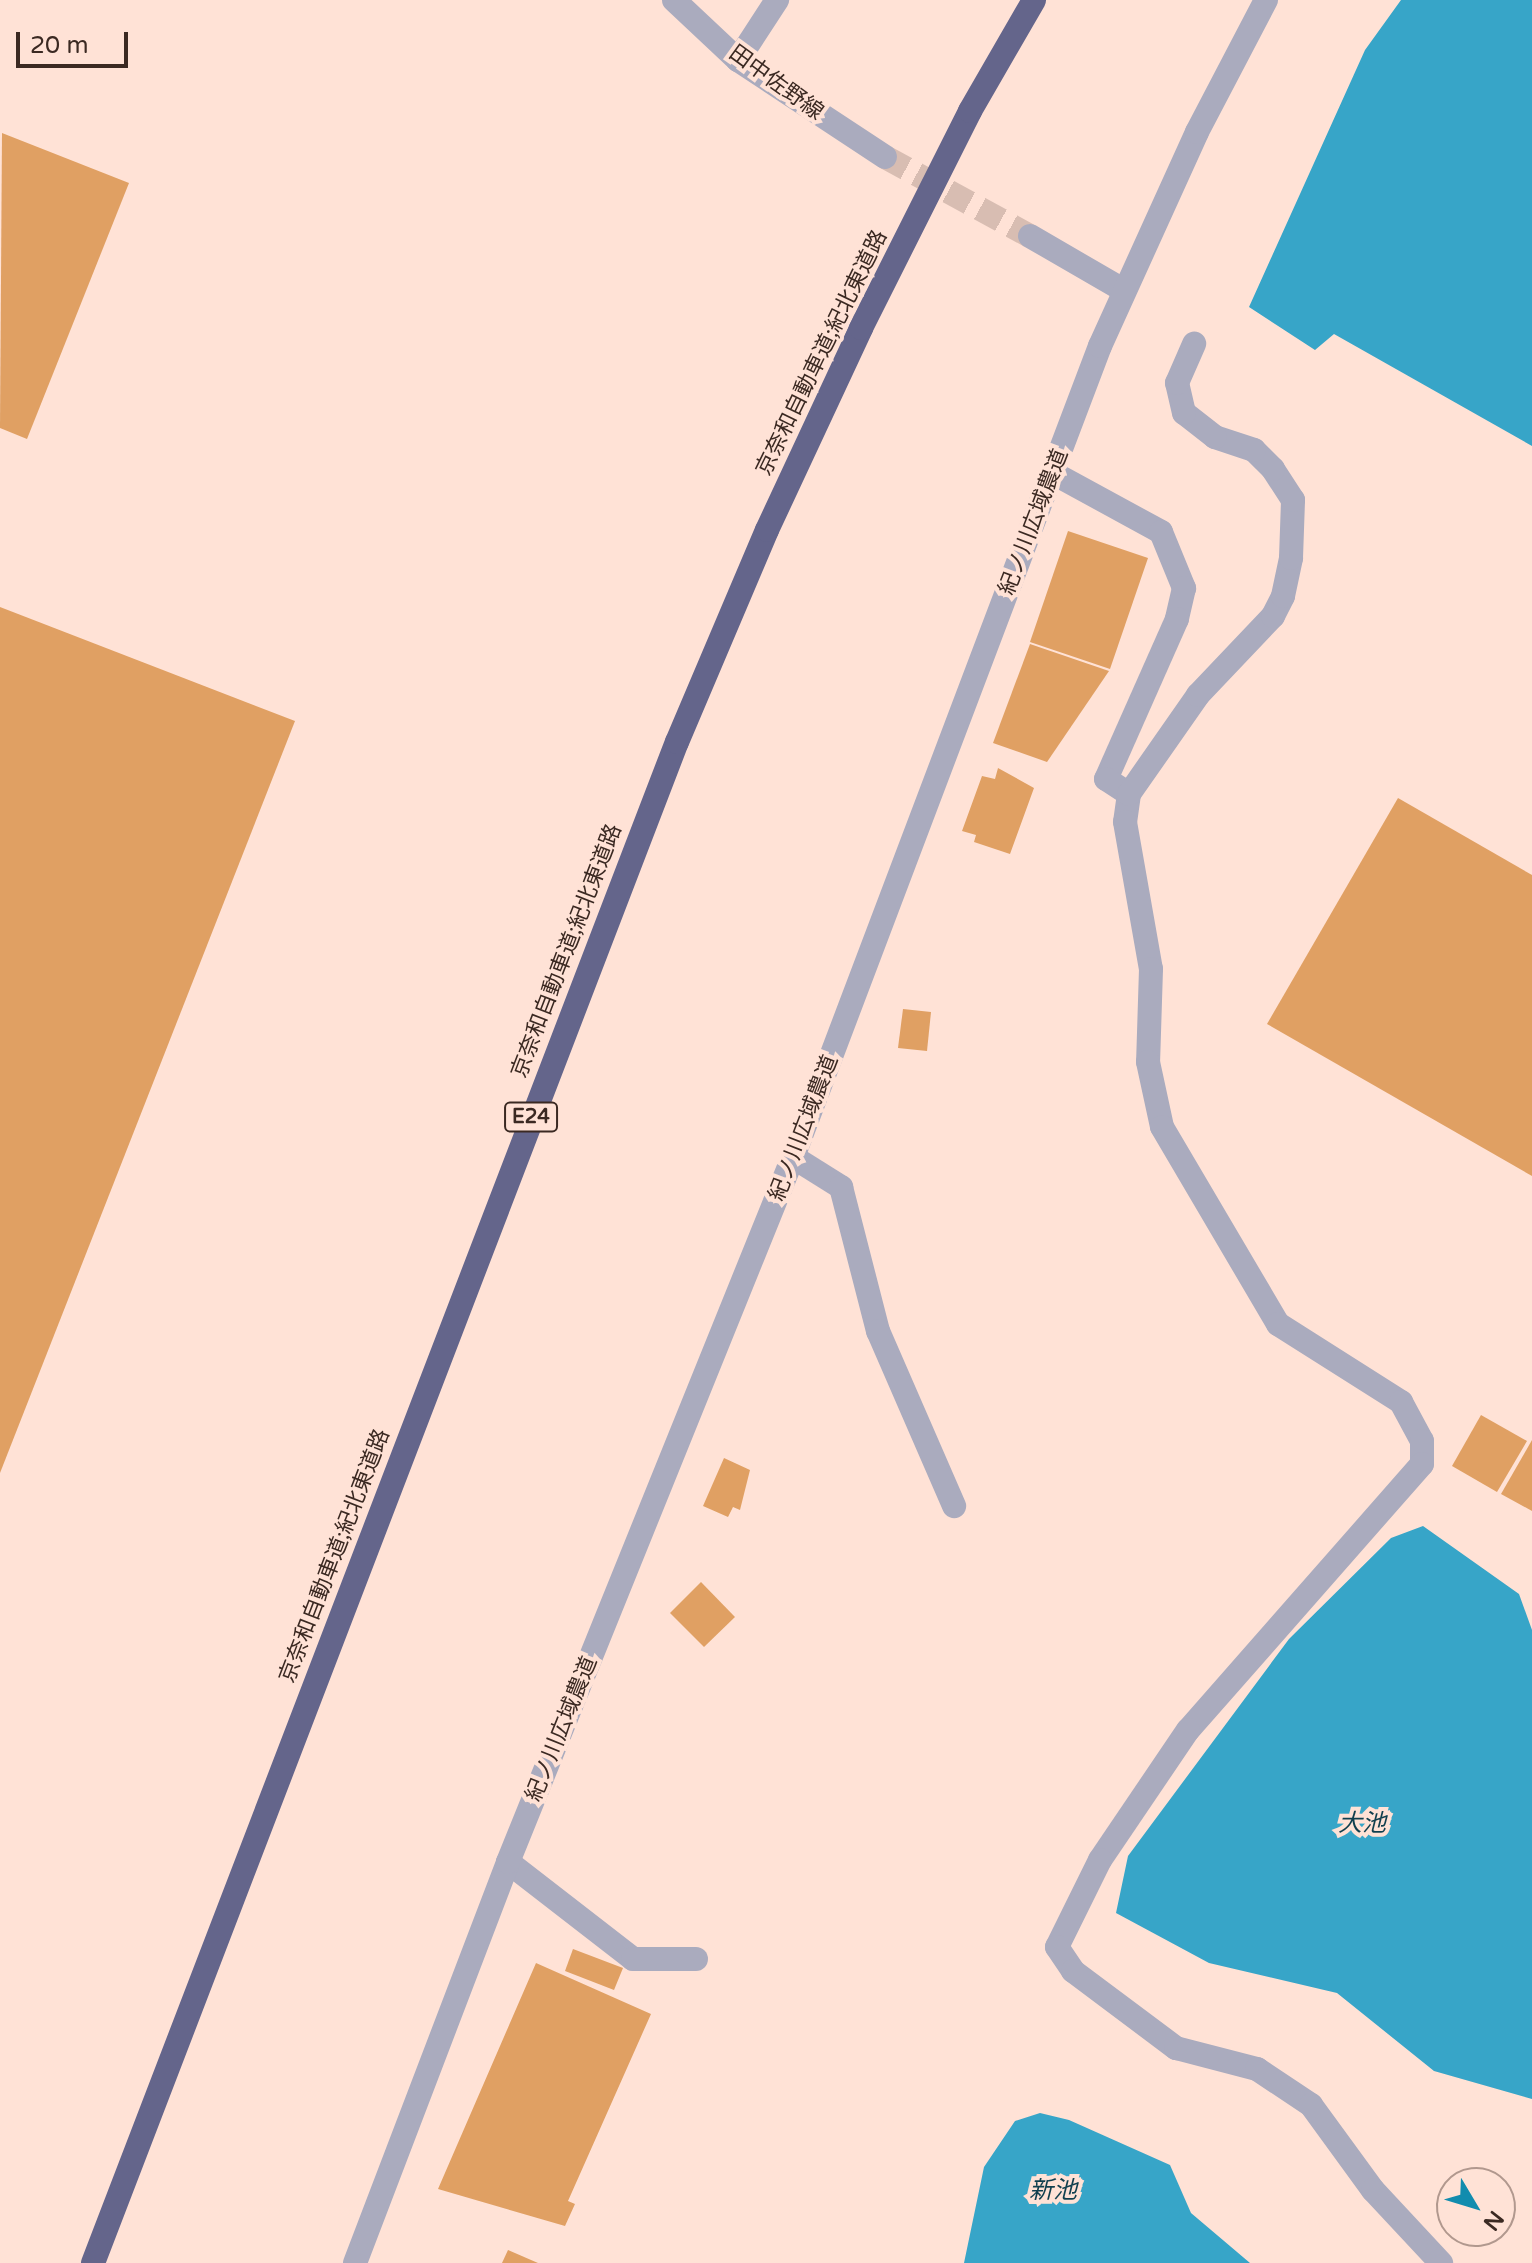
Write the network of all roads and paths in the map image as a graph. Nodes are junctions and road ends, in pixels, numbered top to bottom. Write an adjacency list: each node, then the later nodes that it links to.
1 (674, 0): 5 (street, 田中佐野線)
2 (777, 0): 5 (street)
3 (1034, 0): 16 (highway, 京奈和自動車道;紀北東道路 / E24)
4 (1266, 0): 8 (street, 紀ノ川広域農道)
5 (738, 60): 6 (street, 田中佐野線)
6 (885, 157)
7 (1030, 236): 8 (street)
8 (1123, 290): 10 (street, 紀ノ川広域農道)
9 (1194, 344): 11 (street)
10 (1053, 473): 11 (street); 12 (street, 紀ノ川広域農道)
11 (1129, 794): 18 (street)
12 (793, 1157): 13 (street); 14 (street, 紀ノ川広域農道)
13 (954, 1506)
14 (508, 1862): 15 (street); 17 (street, 紀ノ川広域農道)
15 (696, 1959)
16 (93, 2263)
17 (355, 2263)
18 (1441, 2263)

